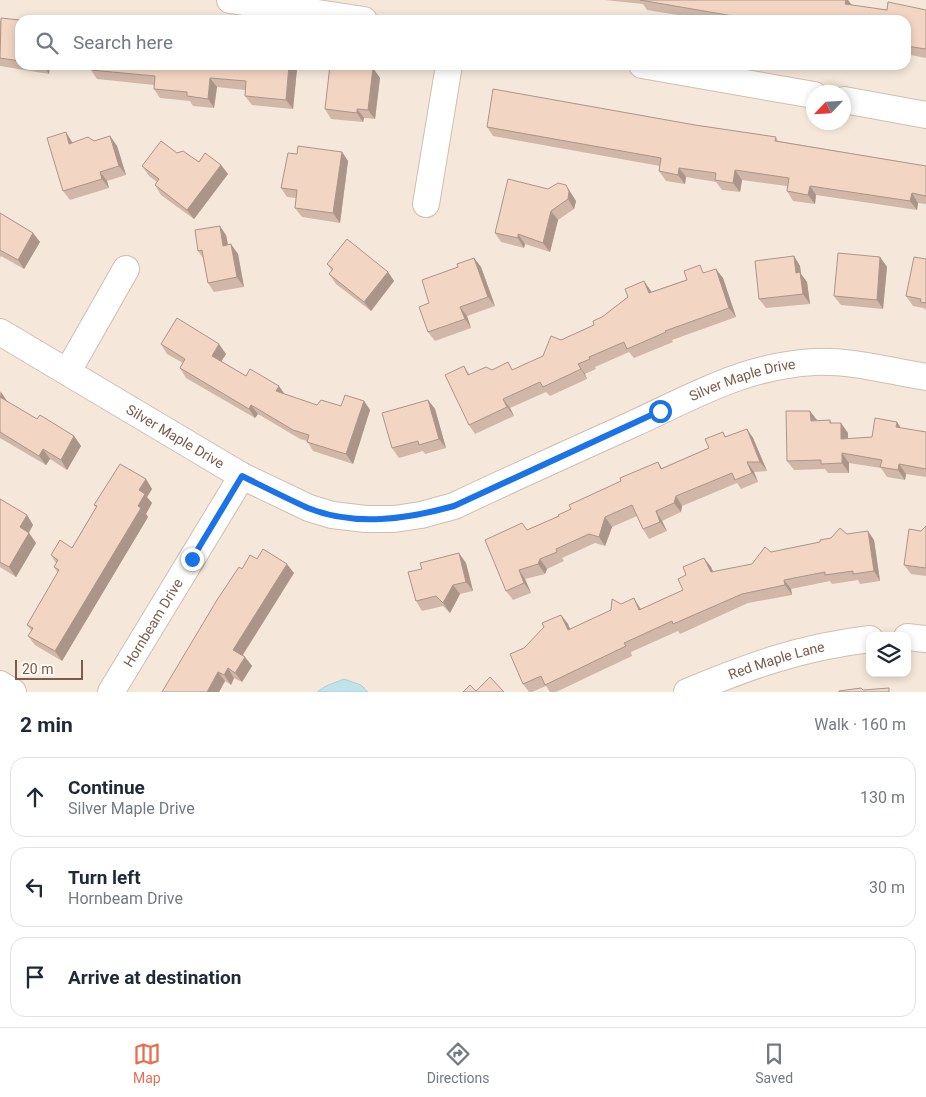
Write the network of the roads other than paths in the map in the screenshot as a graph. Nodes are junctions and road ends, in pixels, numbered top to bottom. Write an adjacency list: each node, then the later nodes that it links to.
1 (230, 0): 2 (street)
2 (330, 15)
3 (448, 70): 8 (street)
4 (671, 70): 5 (street)
5 (806, 94)
6 (851, 101): 7 (street)
7 (926, 115)
8 (426, 204)
9 (126, 269): 11 (street)
10 (0, 332): 11 (street, Silver Maple Drive)
11 (68, 371): 13 (street, Silver Maple Drive)
12 (926, 377): 13 (street, Silver Maple Drive)
13 (242, 476): 19 (street, Hornbeam Drive)
14 (911, 637): 16 (street)
15 (866, 639): 20 (street, Red Maple Lane)
16 (926, 639)
17 (0, 684): 18 (street)
18 (13, 692)
19 (111, 692)
20 (687, 692)

